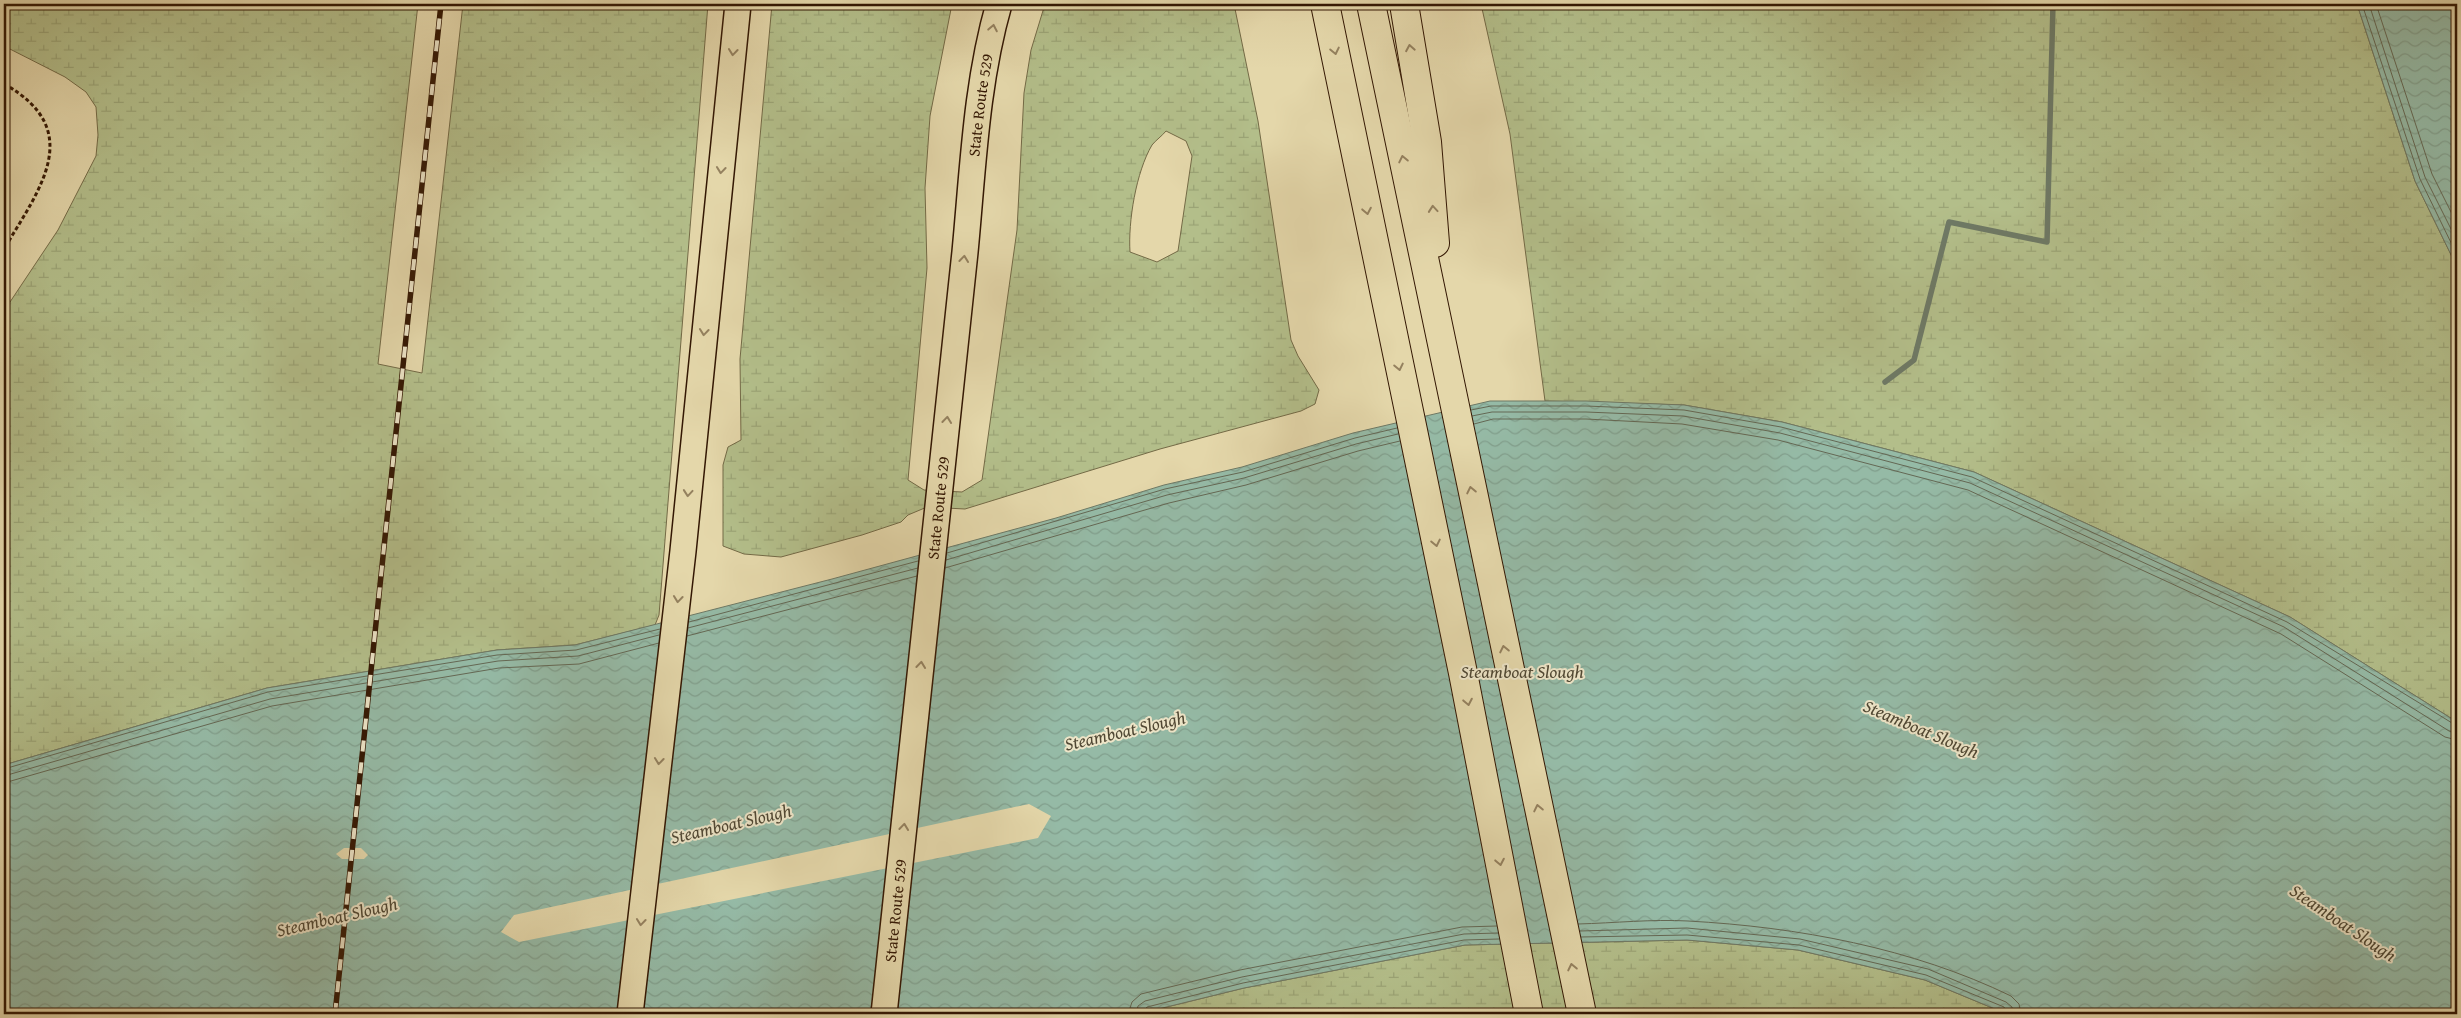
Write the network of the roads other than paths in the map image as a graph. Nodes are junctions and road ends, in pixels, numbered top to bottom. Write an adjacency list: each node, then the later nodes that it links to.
1 (738, 4): 7 (main road, one-way to 7)
2 (999, 4): 8 (main road, State Route 529, one-way to 2)
3 (1325, 4): 9 (highway, one-way to 9)
4 (1371, 4): 6 (highway, one-way to 4)
5 (1404, 4): 6 (highway, one-way to 5)
6 (1434, 310): 10 (highway, one-way to 6)
7 (630, 1014)
8 (884, 1014)
9 (1530, 1014)
10 (1582, 1014)

